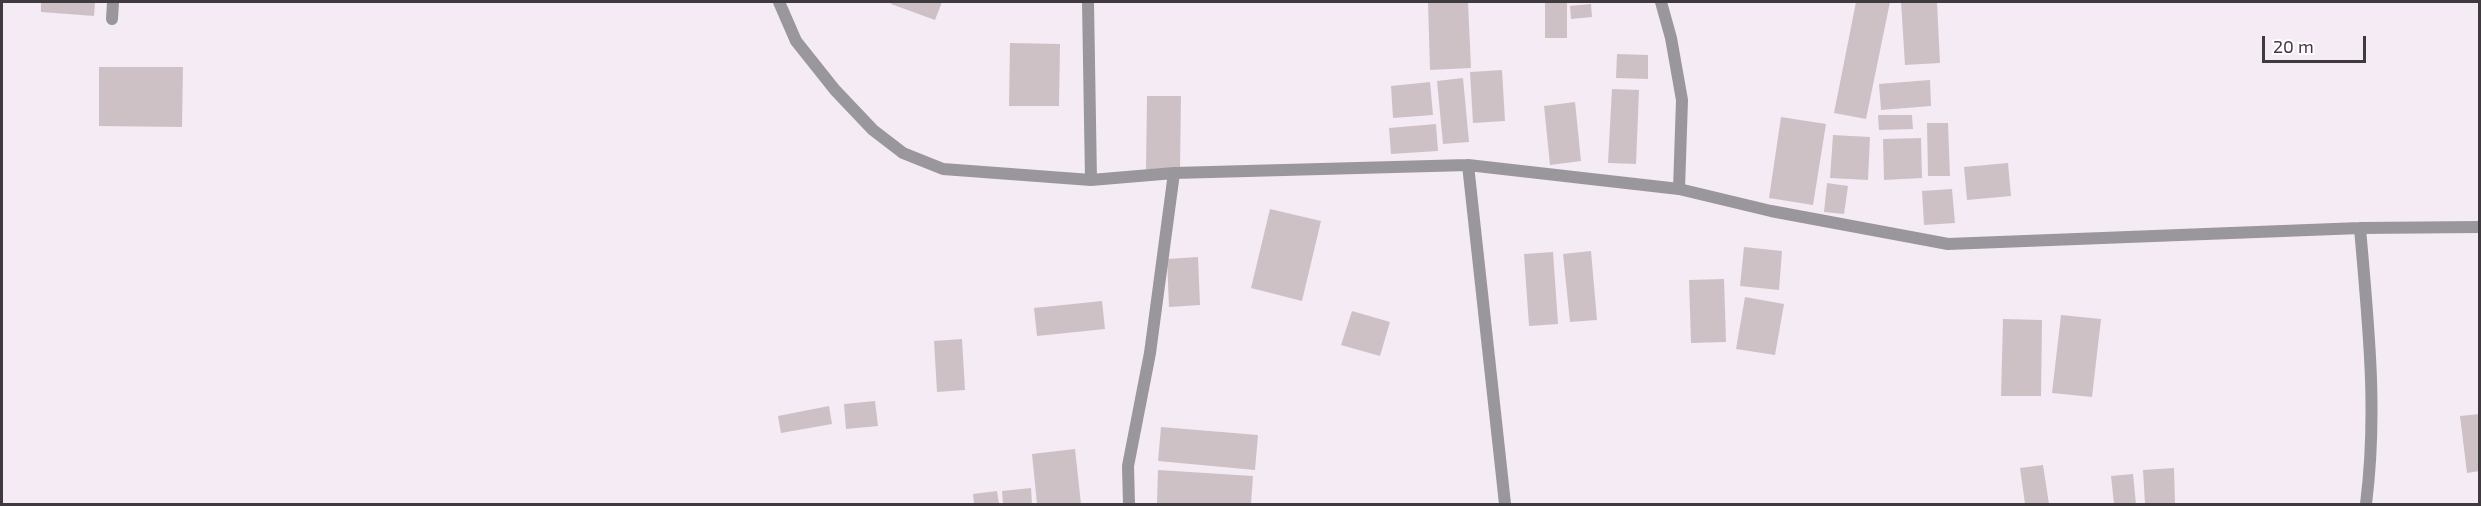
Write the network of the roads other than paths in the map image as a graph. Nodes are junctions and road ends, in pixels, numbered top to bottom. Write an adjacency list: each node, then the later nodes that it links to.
1 (113, 2): 5 (street)
2 (779, 2): 8 (street)
3 (1088, 2): 8 (street)
4 (1661, 2): 9 (street)
5 (112, 19)
6 (1468, 165): 7 (street); 9 (street); 13 (street)
7 (1174, 173): 8 (street); 12 (street)
8 (1091, 180)
9 (1679, 189): 11 (street)
10 (2480, 227): 11 (street)
11 (2360, 228): 14 (street)
12 (1129, 504)
13 (1505, 504)
14 (2366, 504)

